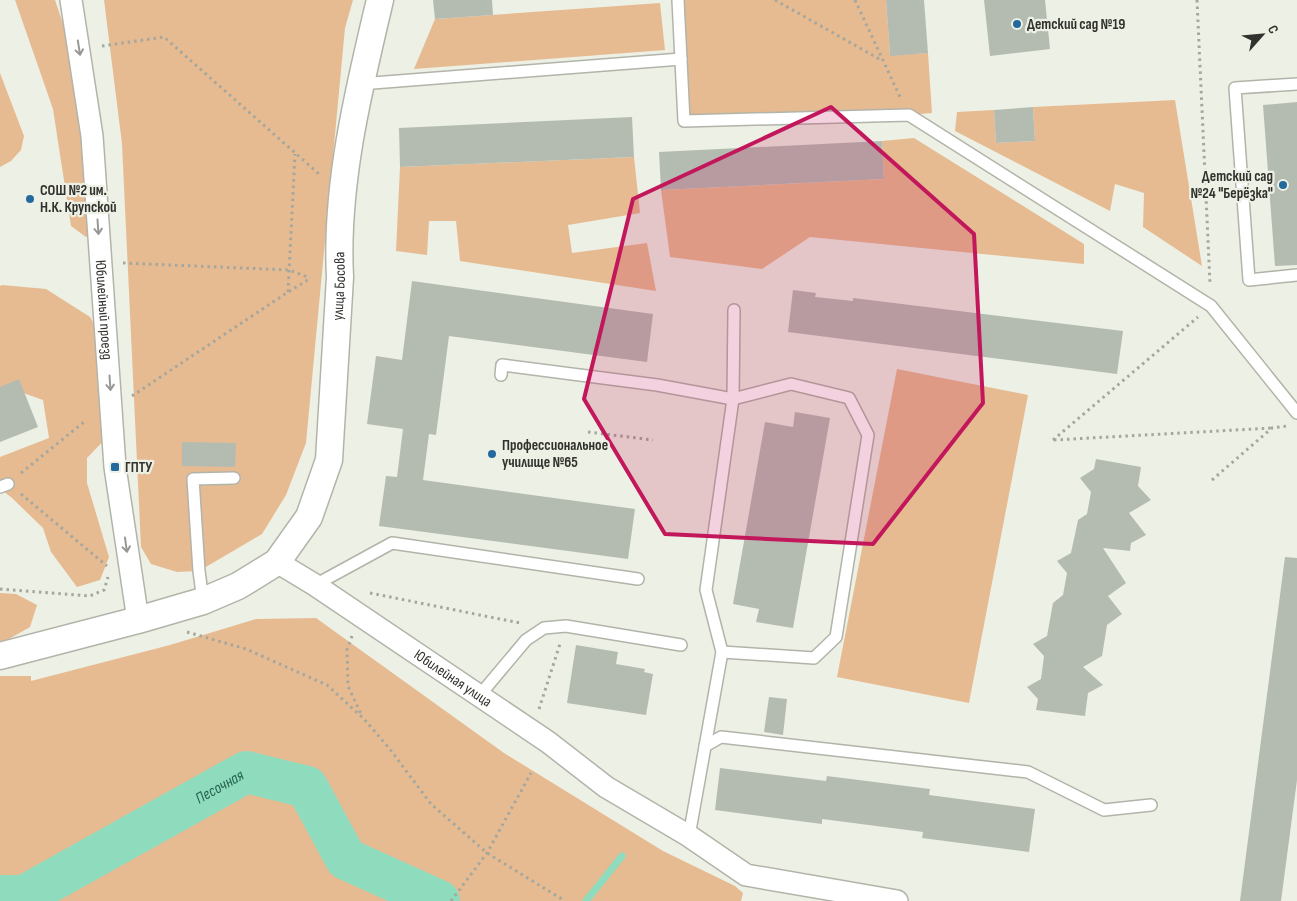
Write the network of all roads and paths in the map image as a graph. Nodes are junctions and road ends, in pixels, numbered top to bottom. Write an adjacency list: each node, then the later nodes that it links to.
1 (71, 0): 40 (street, Юбилейный проезд, one-way to 40)
2 (380, 0): 10 (street, улица Босова)
3 (678, 0): 8 (lane)
4 (775, 0): 9 (path)
5 (855, 0): 9 (path)
6 (1197, 0): 19 (path)
7 (102, 46): 13 (path)
8 (681, 59): 10 (lane); 12 (lane)
9 (882, 60): 12 (path)
10 (360, 84): 33 (street, улица Босова)
11 (1297, 84): 17 (lane)
12 (909, 115): 19 (lane)
13 (295, 153): 14 (path); 16 (path)
14 (322, 177)
15 (122, 263): 16 (path)
16 (289, 270): 18 (path); 18 (path)
17 (1297, 275)
18 (288, 292): 22 (path)
19 (1211, 306): 24 (lane); 27 (path)
20 (734, 310): 23 (lane)
21 (501, 374): 23 (lane)
22 (127, 399)
23 (733, 399): 45 (lane); 45 (lane)
24 (1297, 413)
25 (84, 422): 32 (path)
26 (1289, 426): 27 (path)
27 (1272, 428): 31 (path)
28 (588, 432): 29 (path)
29 (653, 440)
30 (234, 478): 38 (lane)
31 (1212, 480)
32 (4, 485): 36 (path)
33 (277, 562): 35 (street, Юбилейная улица); 38 (street)
34 (638, 580): 35 (lane)
35 (315, 585): 39 (street, Юбилейная улица)
36 (0, 589)
37 (366, 592): 42 (path)
38 (203, 601): 40 (street)
39 (359, 615): 47 (street, Юбилейная улица); 49 (path)
40 (138, 620): 46 (street)
41 (566, 626): 42 (lane); 44 (lane); 48 (path)
42 (544, 628): 47 (lane)
43 (182, 631): 49 (path)
44 (681, 646)
45 (722, 652): 50 (lane)
46 (0, 656)
47 (480, 696): 53 (street, Юбилейная улица)
48 (536, 718)
49 (364, 719): 54 (path)
50 (705, 746): 52 (lane); 53 (lane)
51 (531, 773): 54 (path)
52 (1151, 805)
53 (689, 836): 57 (street, Юбилейная улица)
54 (487, 852): 55 (path); 56 (path)
55 (564, 900)
56 (451, 901)
57 (897, 901)

